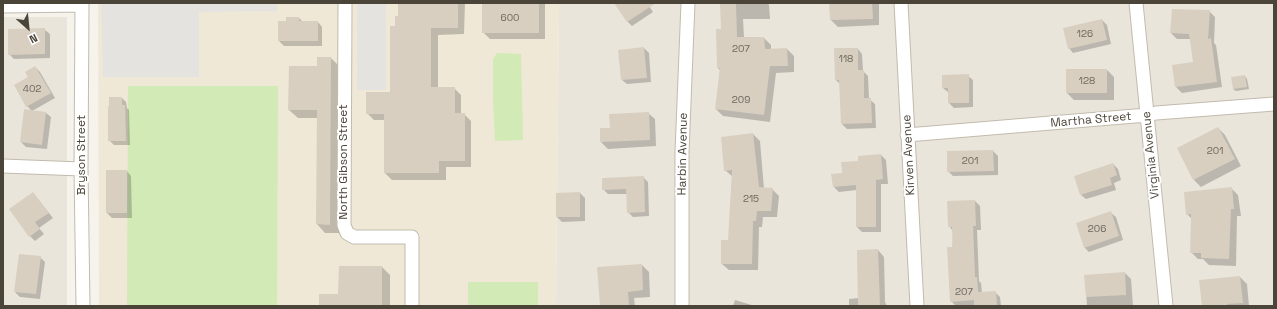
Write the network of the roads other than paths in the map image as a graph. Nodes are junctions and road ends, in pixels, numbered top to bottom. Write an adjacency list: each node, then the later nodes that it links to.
1 (345, 3): 13 (street, North Gibson Street)
2 (688, 3): 14 (street, Harbin Avenue)
3 (901, 3): 9 (street, Kirven Avenue)
4 (1136, 3): 8 (street, Virginia Avenue)
5 (82, 4): 6 (street); 11 (street, Bryson Street)
6 (3, 6)
7 (1274, 104): 8 (street, Martha Street)
8 (1147, 115): 9 (street, Martha Street); 16 (street, Virginia Avenue)
9 (907, 135): 15 (street, Kirven Avenue)
10 (3, 166): 11 (street)
11 (81, 169): 12 (street, Bryson Street)
12 (83, 306)
13 (412, 306)
14 (682, 306)
15 (917, 306)
16 (1166, 306)

